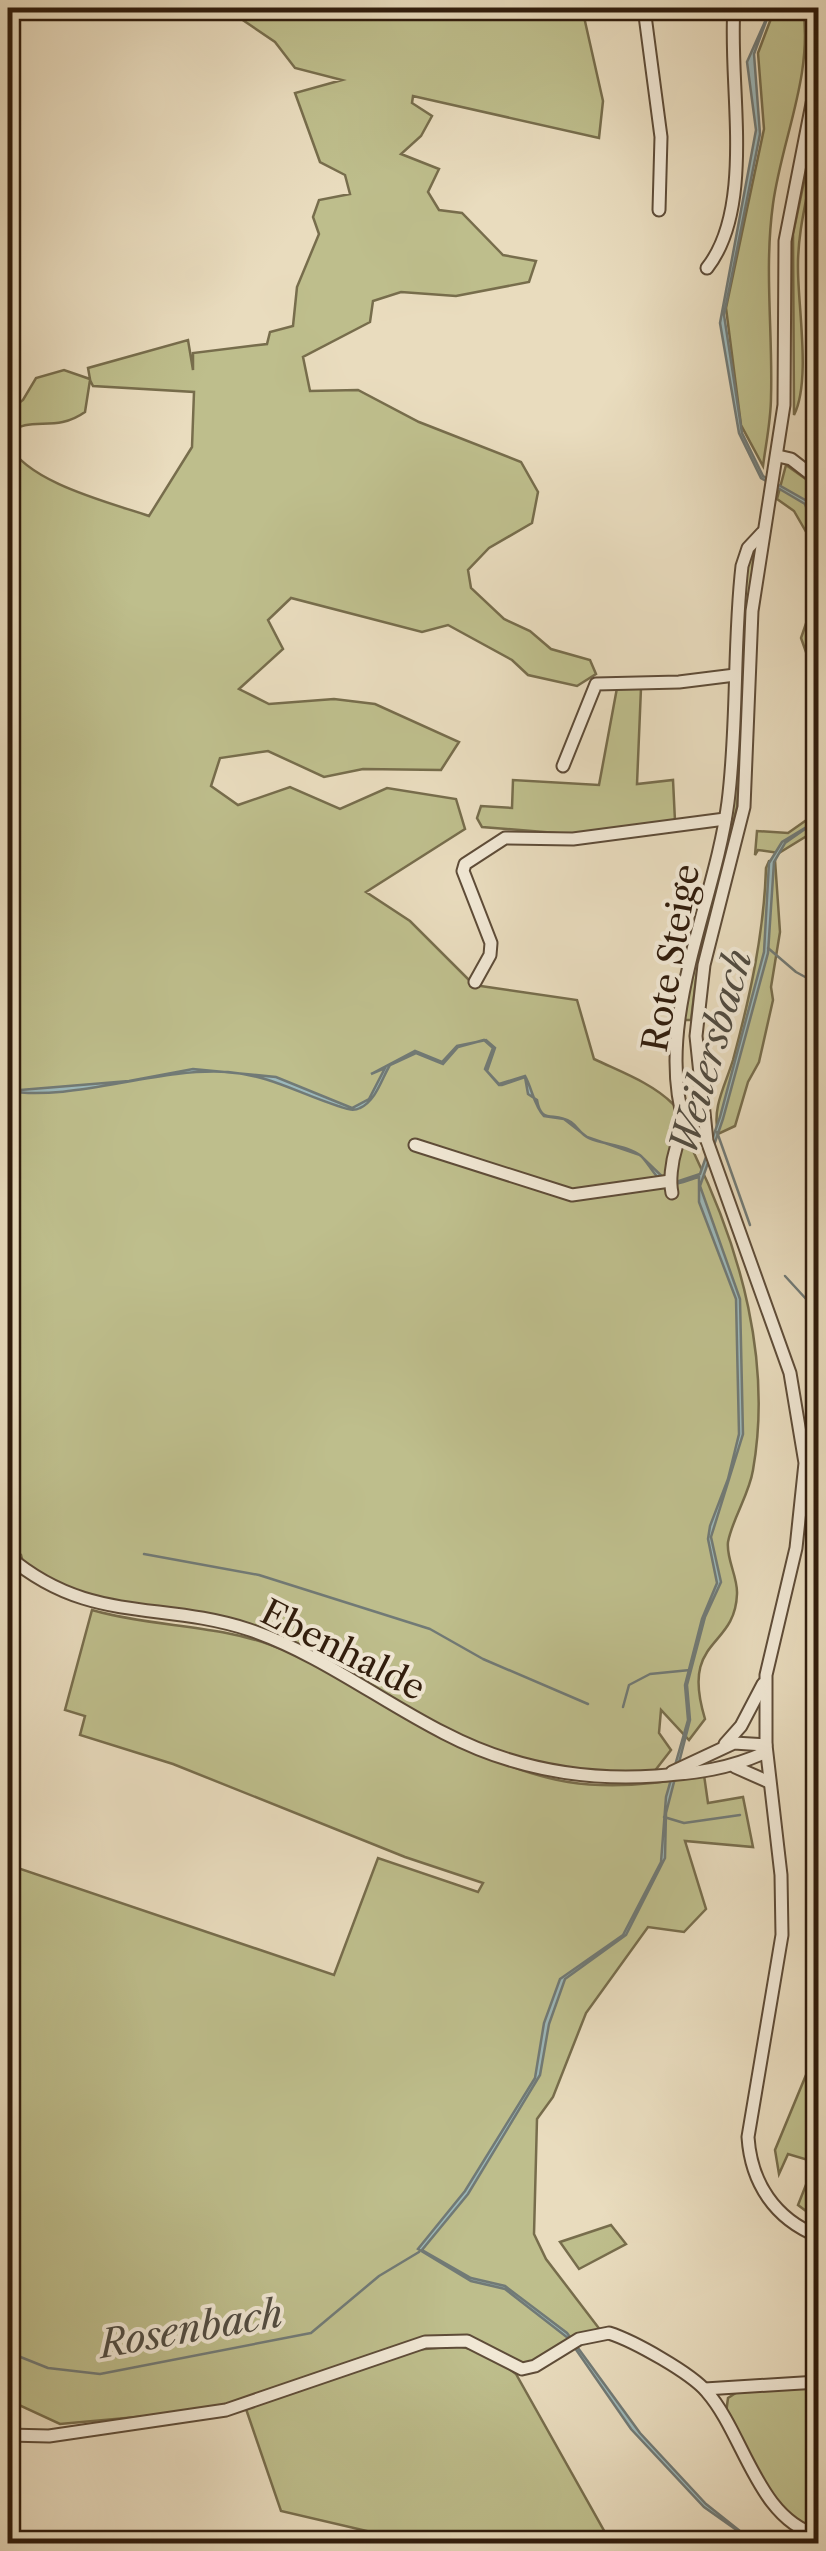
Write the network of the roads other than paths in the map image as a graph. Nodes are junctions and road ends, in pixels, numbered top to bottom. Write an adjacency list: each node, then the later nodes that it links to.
1 (644, 8): 4 (street)
2 (734, 8): 5 (street)
3 (818, 74): 6 (street)
4 (659, 210)
5 (707, 268)
6 (778, 456): 7 (street); 8 (street)
7 (818, 480)
8 (763, 533): 9 (street, Rote Steige); 13 (street)
9 (736, 675): 10 (street); 11 (street, Rote Steige)
10 (563, 766)
11 (725, 819): 12 (street, Rote Steige); 14 (street, Rote Steige)
12 (476, 982)
13 (702, 1113): 14 (street); 17 (street)
14 (685, 1126): 15 (street)
15 (416, 1145)
16 (8, 1556): 21 (street, Ebenhalde)
17 (766, 1675): 18 (street); 19 (street)
18 (722, 1747): 19 (street, Ebenhalde); 21 (street, Ebenhalde)
19 (766, 1749): 20 (street, Ebenhalde); 22 (street)
20 (734, 1766): 21 (street, Ebenhalde); 22 (street)
21 (658, 1776)
22 (769, 1782): 23 (street)
23 (818, 2236)
24 (818, 2382): 25 (street)
25 (731, 2388): 26 (street); 27 (street)
26 (705, 2389): 27 (street); 28 (street)
27 (720, 2412): 29 (street)
28 (8, 2435)
29 (818, 2535)

